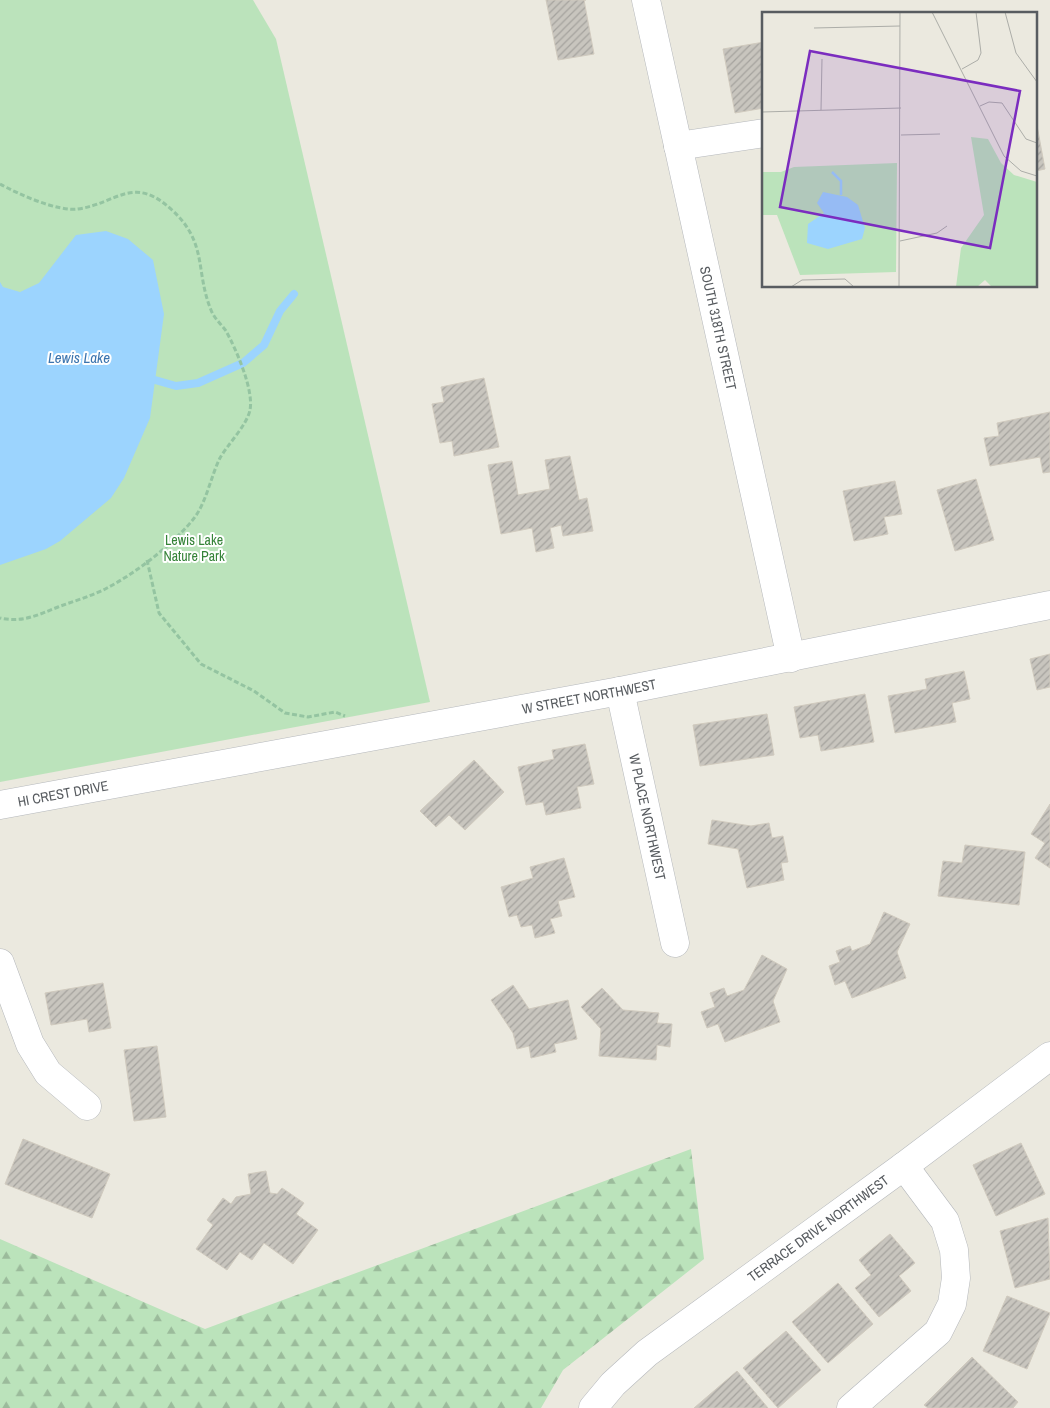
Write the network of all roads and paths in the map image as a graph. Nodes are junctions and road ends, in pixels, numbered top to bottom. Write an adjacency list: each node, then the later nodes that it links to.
1 (646, 0): 3 (street, SOUTH 318TH STREET)
2 (762, 133): 3 (street)
3 (678, 146): 8 (street, SOUTH 318TH STREET)
4 (0, 184): 5 (path)
5 (147, 560): 7 (path); 10 (path)
6 (1050, 605): 8 (street, W STREET NORTHWEST)
7 (0, 618)
8 (791, 658): 9 (street, W STREET NORTHWEST)
9 (620, 691): 10 (street, W STREET NORTHWEST); 13 (street, W PLACE NORTHWEST)
10 (374, 737): 11 (street, W STREET NORTHWEST)
11 (126, 783): 12 (street, HI CREST DRIVE)
12 (0, 805)
13 (674, 942)
14 (0, 963): 16 (street)
15 (1050, 1056): 17 (street, TERRACE DRIVE NORTHWEST)
16 (87, 1106)
17 (904, 1166): 18 (street, TERRACE DRIVE NORTHWEST); 19 (street)
18 (593, 1408)
19 (851, 1408)

